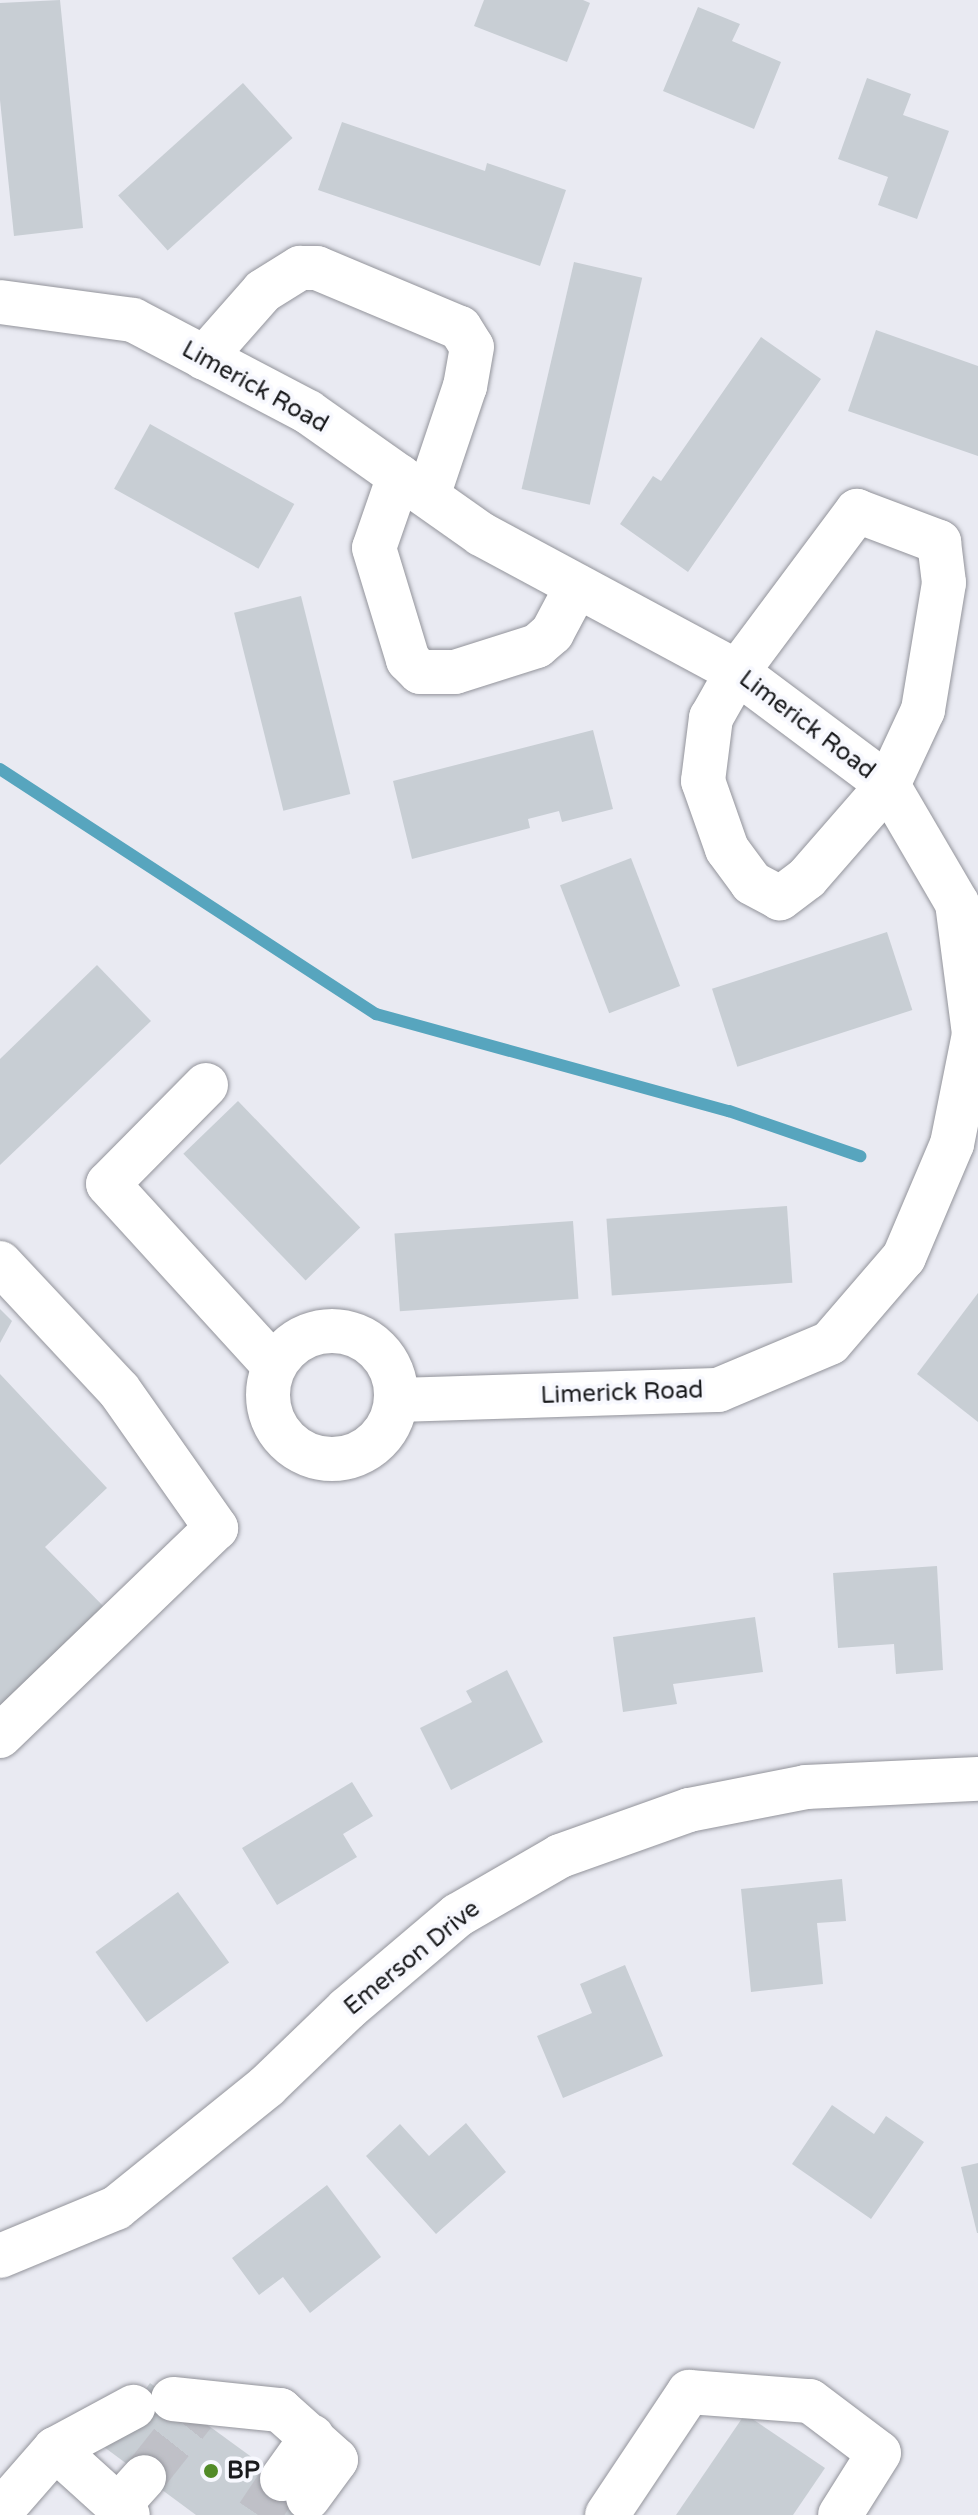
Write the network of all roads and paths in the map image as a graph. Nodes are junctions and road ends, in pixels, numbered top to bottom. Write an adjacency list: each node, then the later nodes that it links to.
1 (0, 302): 2 (street, Limerick Road)
2 (204, 358): 3 (street, Limerick Road); 3 (street)
3 (413, 486): 4 (street, Limerick Road); 4 (street)
4 (577, 586): 5 (street, Limerick Road)
5 (737, 672): 6 (street, Limerick Road); 6 (street); 6 (street)
6 (888, 785): 10 (street, Limerick Road)
7 (206, 1085): 9 (street)
8 (0, 1263): 11 (street)
9 (274, 1366): 10 (street); 10 (street)
10 (396, 1400)
11 (0, 1736)
12 (978, 1779): 13 (street, Emerson Drive)
13 (0, 2256)
14 (55, 2449): 15 (street); 16 (street); 17 (street)
15 (295, 2488)
16 (131, 2499)
17 (0, 2512)
18 (607, 2515): 19 (street)
19 (840, 2515)

